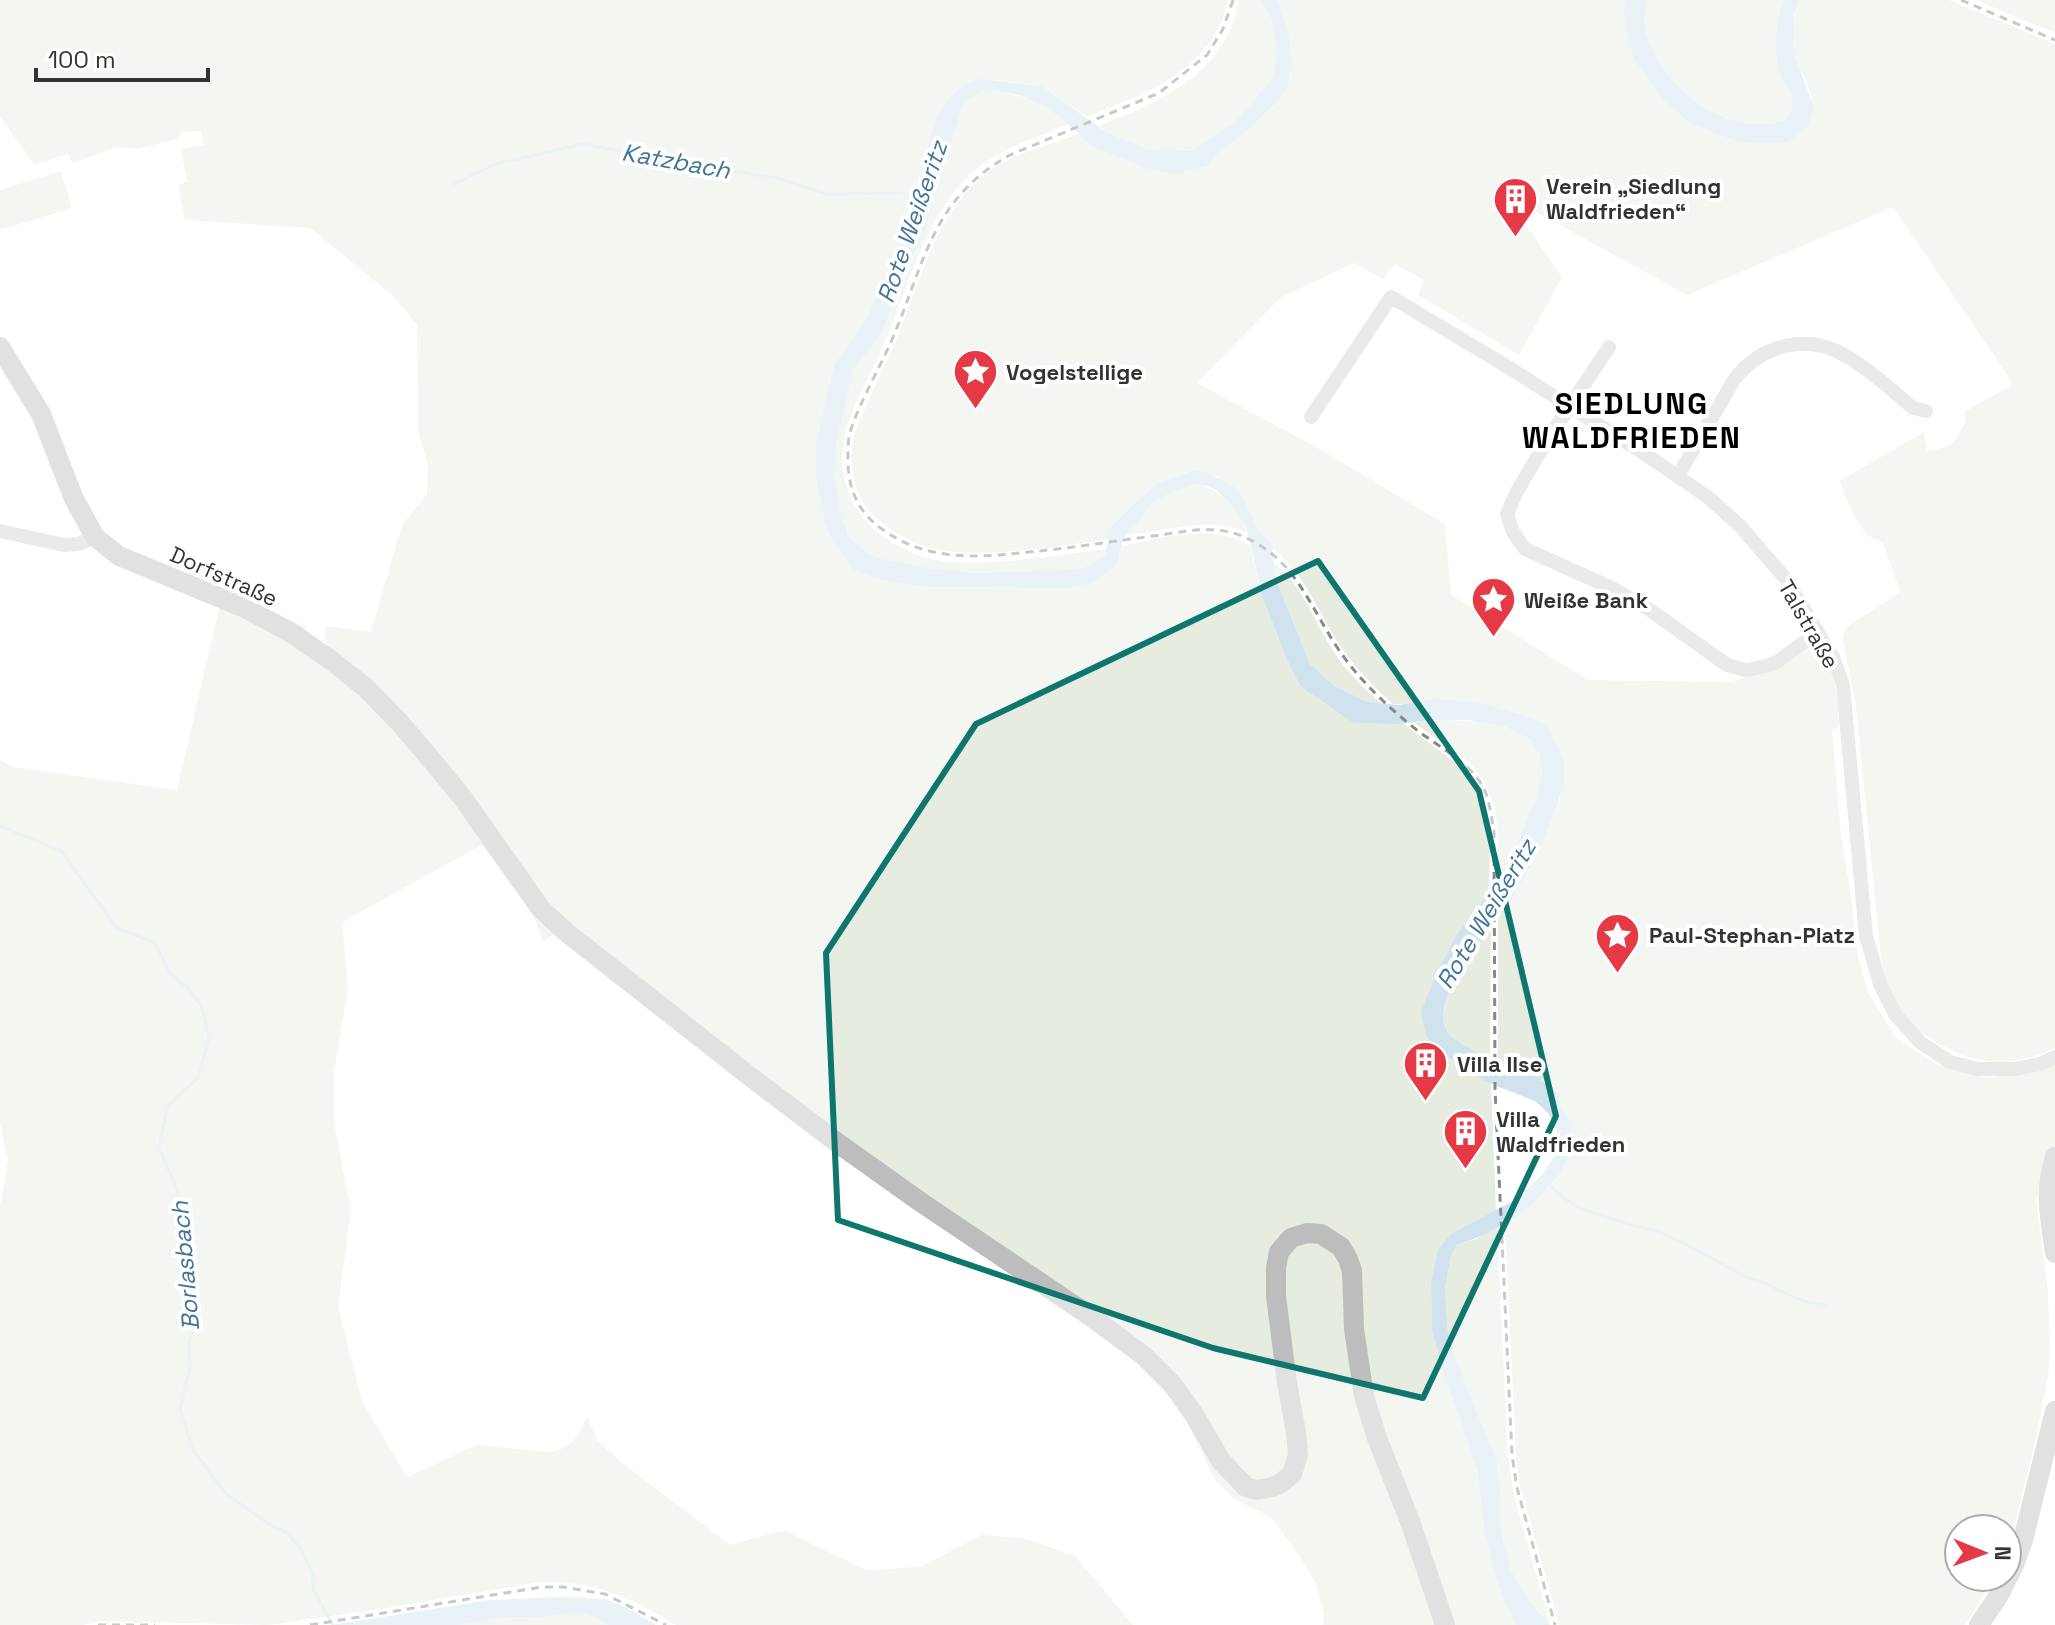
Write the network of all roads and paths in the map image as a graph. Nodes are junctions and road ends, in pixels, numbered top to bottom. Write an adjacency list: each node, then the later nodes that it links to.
1 (0, 347): 8 (street, Dorfstraße)
2 (1609, 347): 3 (street)
3 (1569, 406): 5 (street, Talstraße); 6 (street, Talstraße); 9 (street)
4 (1926, 411): 6 (street)
5 (1311, 417)
6 (1678, 476): 9 (street, Talstraße)
7 (0, 531): 8 (street)
8 (95, 537): 14 (street, Dorfstraße)
9 (1819, 634): 10 (street, Talstraße)
10 (2055, 1057)
11 (2055, 1157): 12 (street)
12 (2055, 1253)
13 (2055, 1411): 15 (street)
14 (1445, 1625)
15 (1979, 1625)

